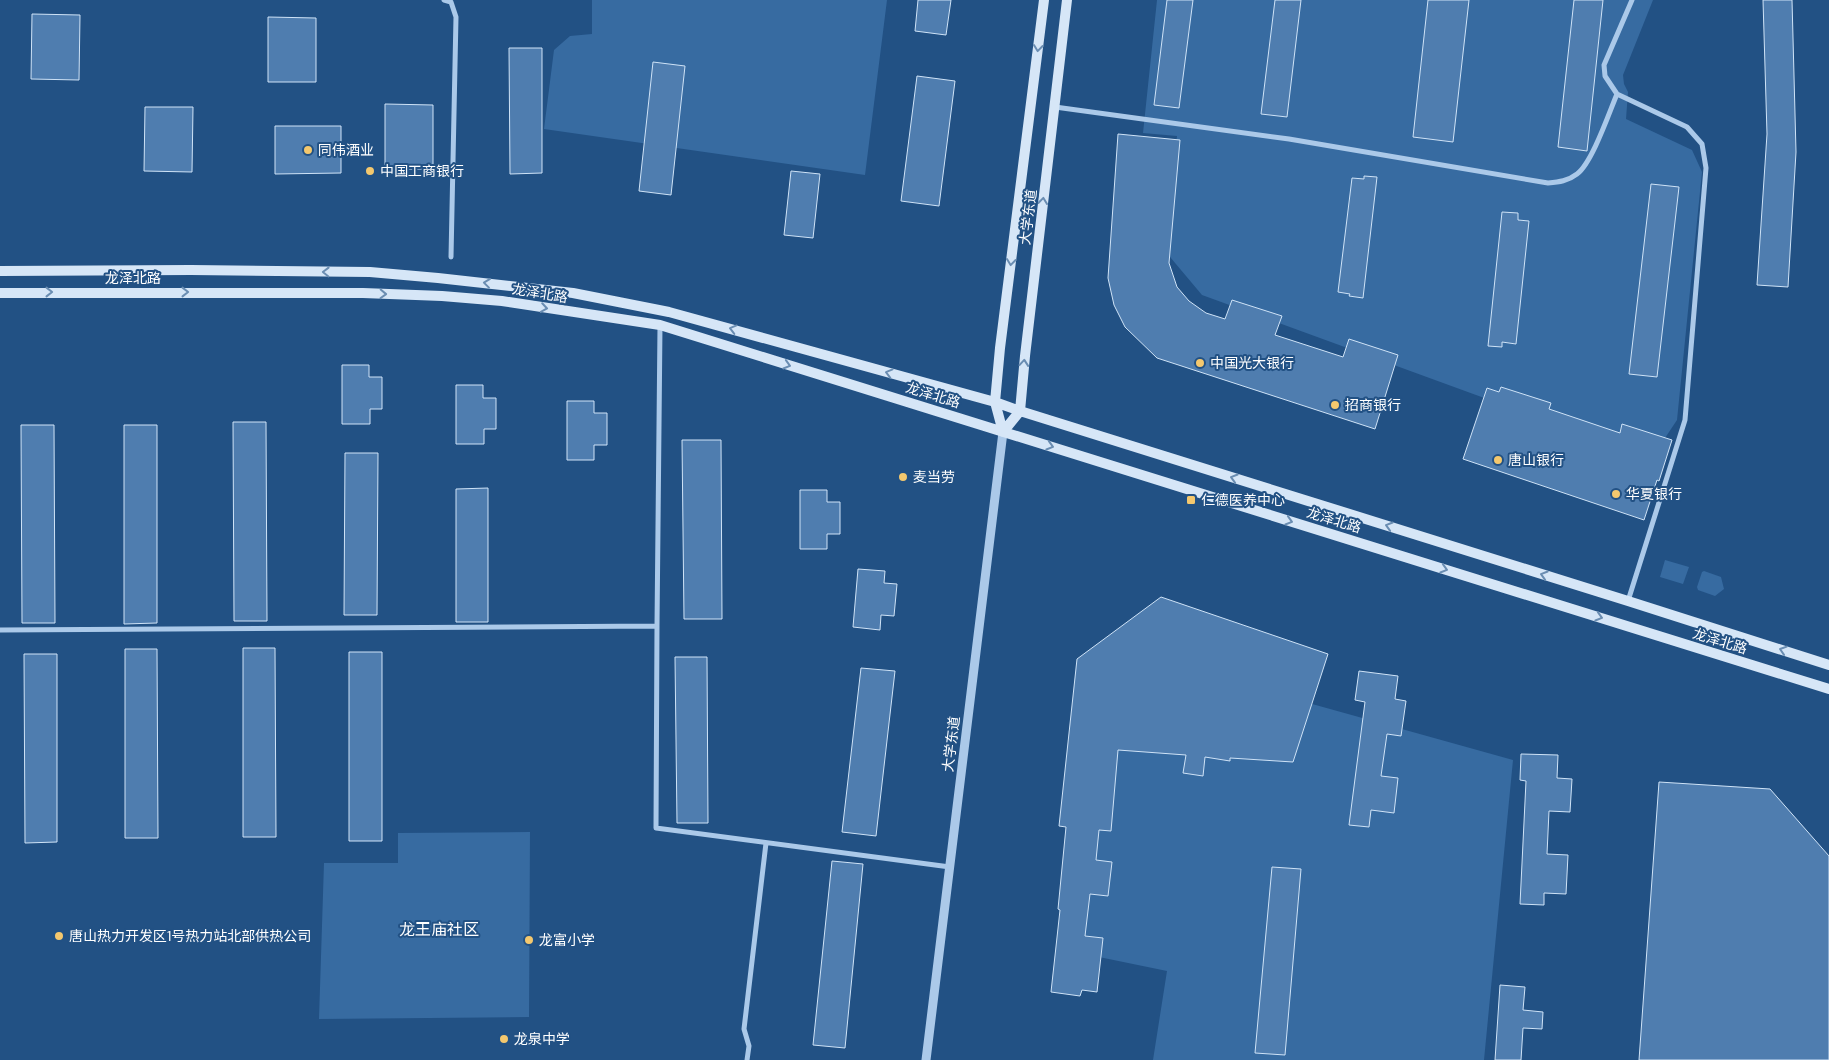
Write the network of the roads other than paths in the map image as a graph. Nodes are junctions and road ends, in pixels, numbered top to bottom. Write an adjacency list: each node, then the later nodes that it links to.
1 (444, 0): 7 (street)
2 (1044, 0): 12 (main road, 大学东道, one-way to 12)
3 (1067, 0): 6 (main road, 大学东道)
4 (1632, 0): 5 (street)
5 (1617, 94): 6 (street); 15 (street)
6 (1054, 107): 13 (main road, 大学东道, one-way to 6)
7 (450, 257)
8 (0, 271): 10 (main road, 龙泽北路, one-way to 8)
9 (0, 292): 11 (main road, 龙泽北路, one-way to 11)
10 (669, 312): 11 (main road); 12 (main road, 龙泽北路, one-way to 10)
11 (660, 325): 14 (main road, 龙泽北路, one-way to 14); 16 (street)
12 (995, 402): 13 (main road, 龙泽北路); 14 (main road, 大学东道)
13 (1020, 411): 14 (main road); 15 (main road, 龙泽北路, one-way to 13)
14 (1003, 432): 19 (main road, 龙泽北路, one-way to 19); 21 (street, 大学东道)
15 (1628, 601): 18 (main road, 龙泽北路, one-way to 15)
16 (657, 626): 17 (street); 20 (street)
17 (0, 630)
18 (1829, 665)
19 (1829, 689)
20 (766, 843): 21 (street); 22 (street)
21 (950, 867): 23 (street, 大学东道)
22 (747, 1060)
23 (926, 1060)

